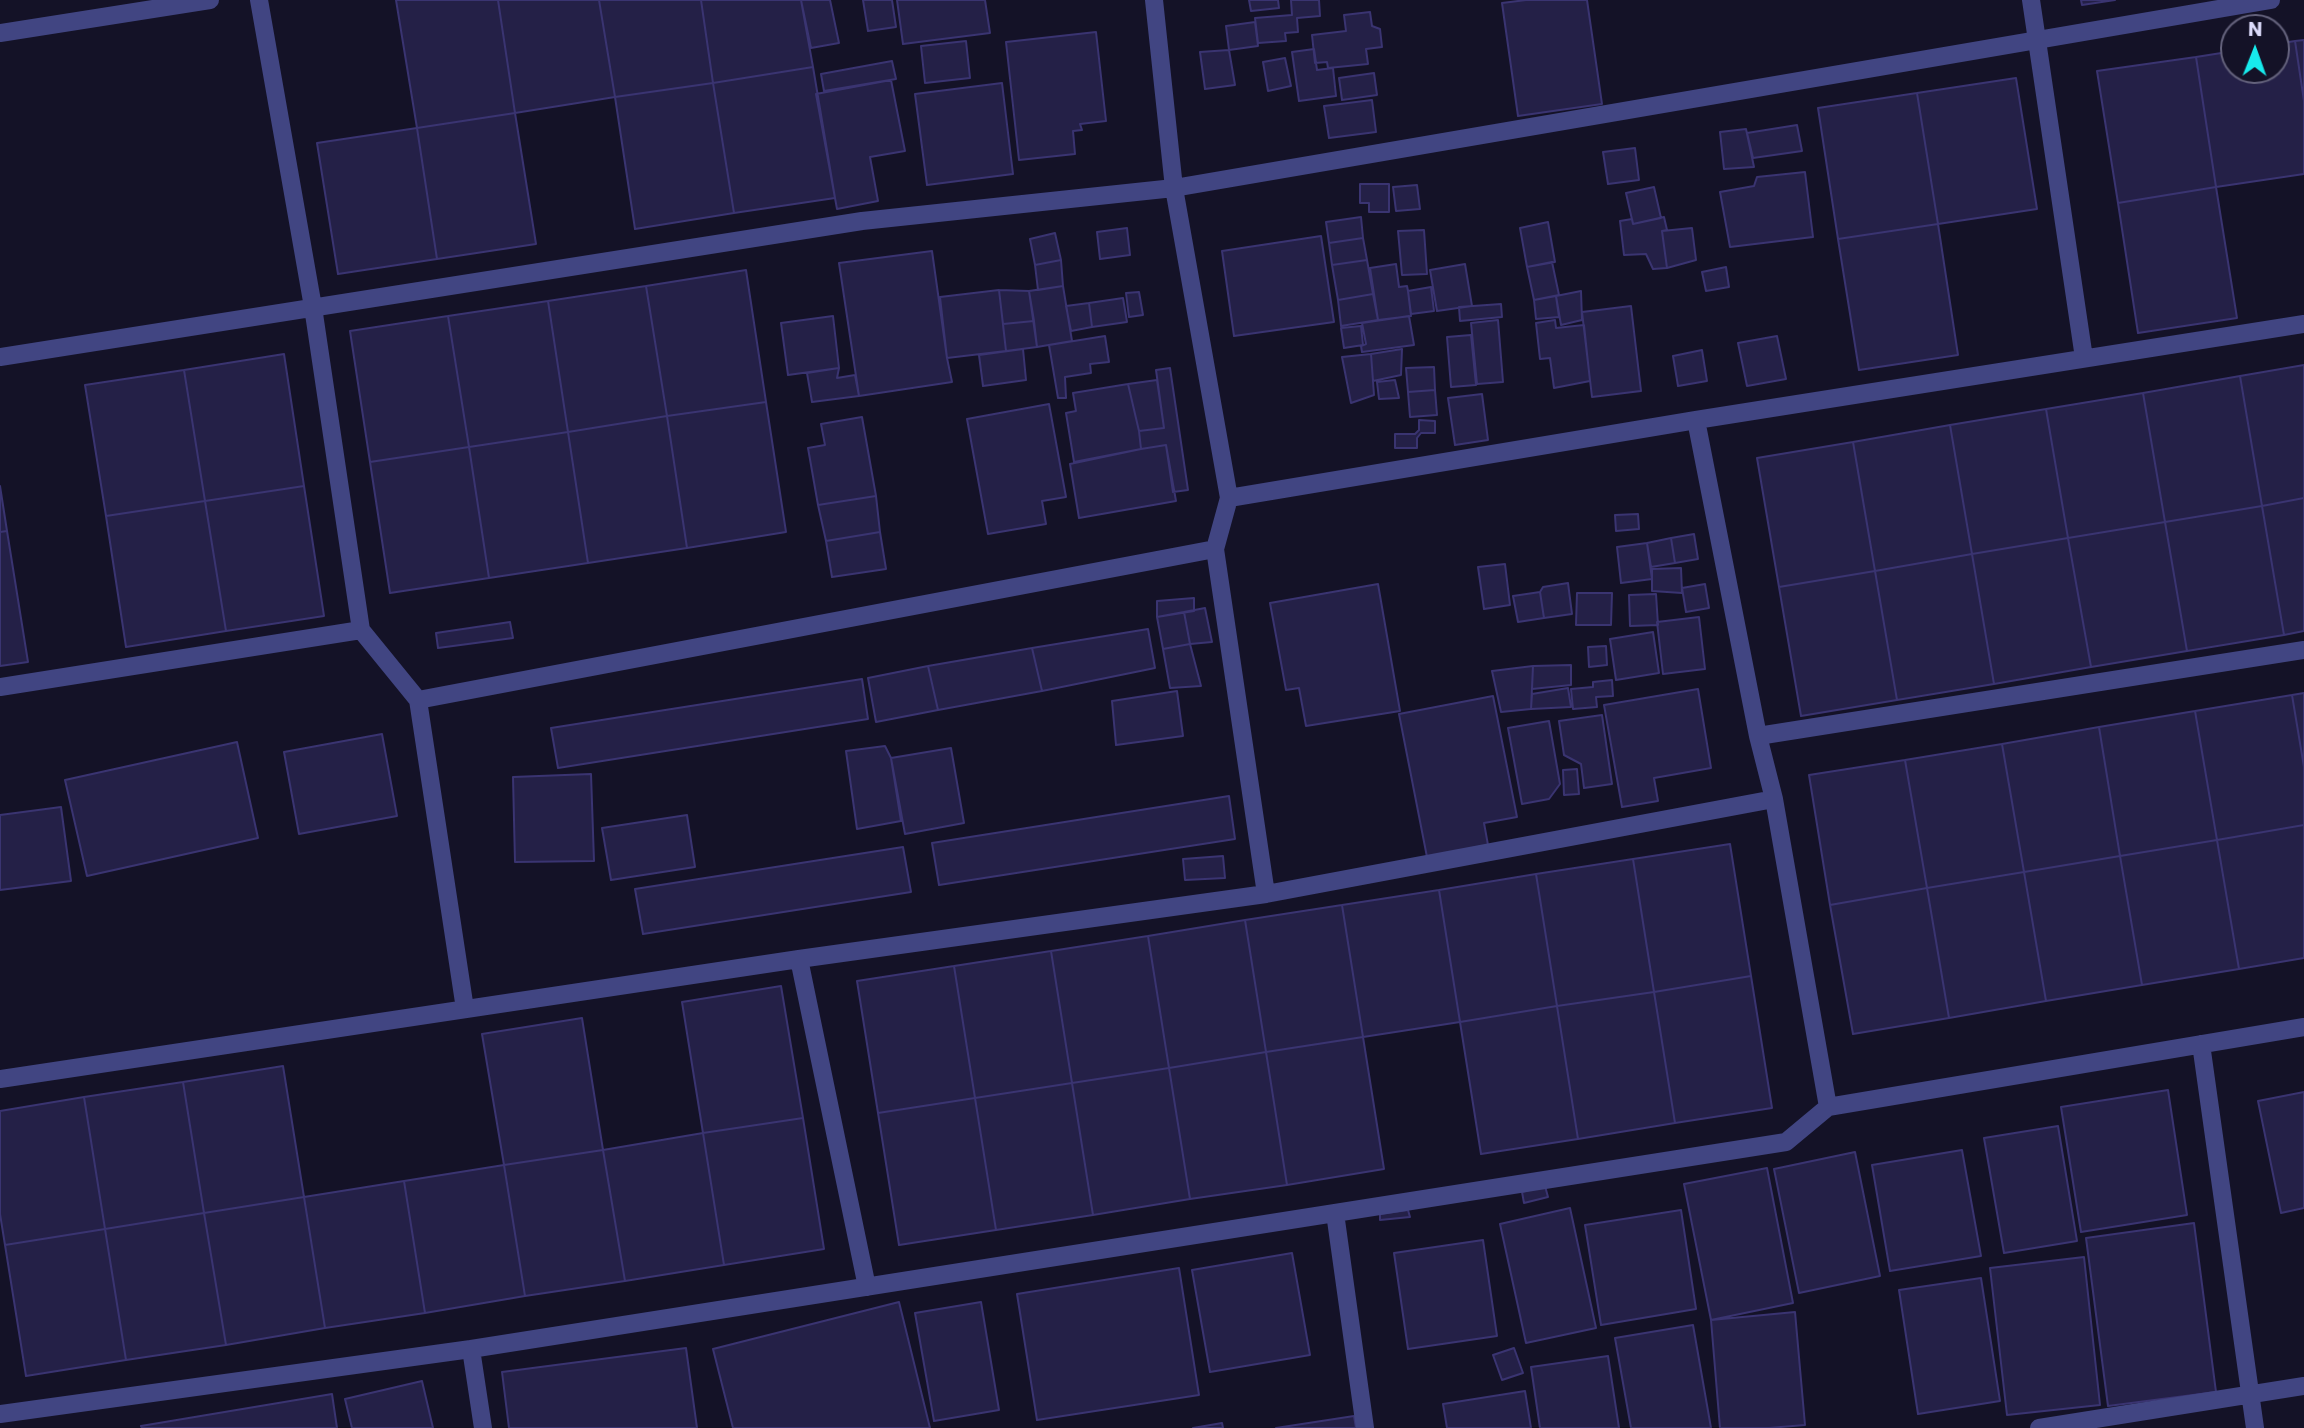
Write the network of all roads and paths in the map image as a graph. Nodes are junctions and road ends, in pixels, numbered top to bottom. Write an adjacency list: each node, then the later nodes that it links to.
1 (210, 0): 6 (street)
2 (259, 0): 9 (street)
3 (1154, 0): 8 (street)
4 (2031, 0): 7 (street)
5 (2271, 0): 7 (street)
6 (0, 33)
7 (2037, 40): 8 (street); 12 (street)
8 (1174, 188): 9 (street); 14 (street)
9 (313, 307): 11 (street); 16 (street)
10 (2304, 324): 12 (street)
11 (0, 356)
12 (2084, 358): 13 (street)
13 (1696, 420): 14 (street); 20 (street)
14 (1229, 498): 15 (street)
15 (1215, 549): 19 (street); 22 (street)
16 (361, 630): 18 (street); 19 (street)
17 (2304, 650): 20 (street)
18 (0, 687)
19 (418, 700): 24 (street)
20 (1758, 736): 21 (street)
21 (1774, 799): 22 (street); 28 (street)
22 (1266, 894): 23 (street)
23 (799, 959): 24 (street); 30 (street)
24 (465, 1009): 27 (street)
25 (2304, 1027): 26 (street)
26 (2201, 1044): 28 (street); 33 (street)
27 (0, 1079)
28 (1828, 1107): 29 (street)
29 (1335, 1213): 30 (street); 36 (street)
30 (867, 1287): 31 (street)
31 (471, 1349): 34 (street); 35 (street)
32 (2304, 1386): 33 (street)
33 (2250, 1394): 37 (street); 38 (street)
34 (0, 1414)
35 (483, 1428)
36 (1365, 1428)
37 (2039, 1428)
38 (2256, 1428)

